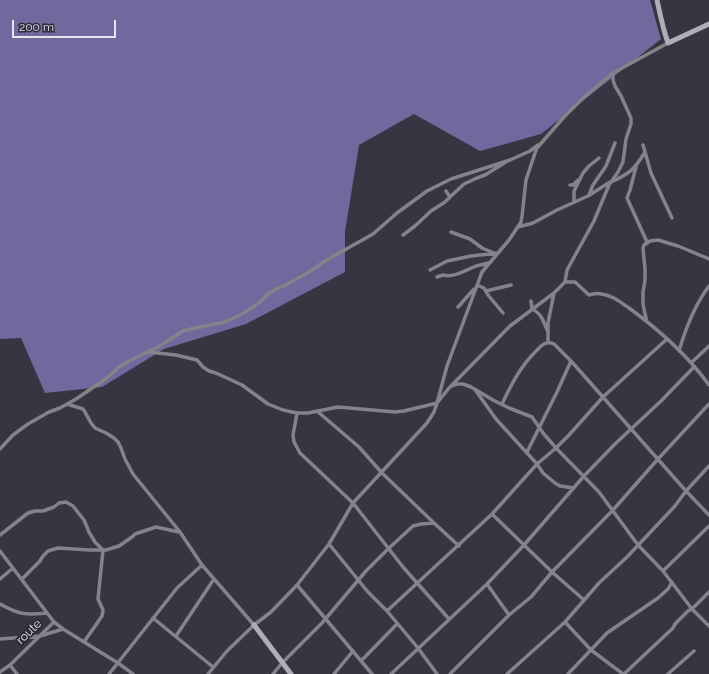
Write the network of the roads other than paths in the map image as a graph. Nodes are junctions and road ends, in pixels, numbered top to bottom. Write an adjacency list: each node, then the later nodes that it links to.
1 (657, 0): 3 (street)
2 (709, 24): 3 (street)
3 (668, 43): 4 (street)
4 (613, 73): 5 (street); 13 (street)
5 (547, 138): 10 (street); 20 (street)
6 (615, 143): 16 (street)
7 (643, 145): 8 (street)
8 (645, 152): 11 (street); 19 (street)
9 (599, 158): 12 (street)
10 (510, 160): 17 (street); 45 (street)
11 (636, 167): 13 (street); 23 (street)
12 (583, 173): 14 (street); 18 (street)
13 (611, 181): 16 (street); 29 (street)
14 (570, 185)
15 (446, 192): 17 (street)
16 (588, 196): 18 (street)
17 (450, 197): 22 (street)
18 (574, 202): 20 (street)
19 (672, 218)
20 (518, 227): 24 (street)
21 (451, 232): 24 (street)
22 (403, 235)
23 (647, 242): 25 (street); 39 (street)
24 (496, 253): 26 (street); 27 (street)
25 (709, 259)
26 (489, 263): 28 (street); 31 (street)
27 (430, 270)
28 (437, 278)
29 (565, 282): 34 (street); 39 (street)
30 (511, 285): 33 (street)
31 (477, 286): 33 (street); 36 (street); 53 (street)
32 (709, 286): 44 (street)
33 (486, 291): 38 (street)
34 (554, 293): 37 (street); 40 (street)
35 (531, 301): 37 (street)
36 (458, 306)
37 (532, 309): 40 (street); 50 (street)
38 (503, 313)
39 (648, 323): 41 (street)
40 (548, 333): 42 (street)
41 (667, 340): 44 (street); 52 (street)
42 (548, 343): 46 (street); 55 (street)
43 (709, 346): 47 (street)
44 (679, 351): 47 (street)
45 (148, 352): 54 (street); 58 (street)
46 (570, 361): 52 (street); 59 (street)
47 (691, 363): 48 (street)
48 (694, 367): 49 (street); 60 (street)
49 (709, 385)
50 (449, 388): 51 (street); 53 (street)
51 (476, 390): 55 (street); 63 (street)
52 (604, 397): 60 (street); 61 (street)
53 (436, 403): 57 (street); 67 (street)
54 (67, 404): 62 (street); 77 (street)
55 (502, 404): 59 (street)
56 (709, 404): 64 (street)
57 (317, 411): 58 (street); 67 (street)
58 (297, 413): 71 (street)
59 (539, 427): 61 (street); 63 (street)
60 (631, 428): 64 (street); 68 (street)
61 (556, 448): 65 (street); 68 (street)
62 (0, 449)
63 (527, 452): 65 (street)
64 (658, 459): 70 (street); 72 (street)
65 (537, 464): 69 (street); 73 (street)
66 (709, 466): 70 (street)
67 (382, 472): 71 (street); 75 (street)
68 (584, 476): 69 (street); 72 (street)
69 (574, 488): 82 (street)
70 (686, 491): 74 (street); 80 (street)
71 (353, 503): 79 (street); 83 (street)
72 (613, 510): 80 (street); 89 (street)
73 (492, 514): 81 (street); 82 (street)
74 (709, 515)
75 (434, 523): 81 (street); 83 (street)
76 (709, 526): 88 (street)
77 (180, 532): 84 (street); 86 (street)
78 (0, 535): 84 (street)
79 (329, 544): 93 (street); 97 (street)
80 (638, 545): 88 (street); 99 (street)
81 (459, 546): 94 (street)
82 (524, 546): 89 (street); 96 (street)
83 (388, 549): 93 (street); 94 (street)
84 (103, 550): 91 (street); 117 (street)
85 (0, 551): 87 (street)
86 (202, 565): 92 (street); 105 (street)
87 (13, 568): 90 (street); 91 (street)
88 (663, 571): 95 (street)
89 (552, 572): 99 (street); 104 (street)
90 (0, 579)
91 (22, 579): 103 (street)
92 (214, 579): 111 (street); 115 (street)
93 (359, 580): 102 (street); 107 (street)
94 (418, 582): 102 (street); 106 (street)
95 (672, 582): 101 (street); 119 (street)
96 (487, 584): 104 (street); 106 (street)
97 (297, 585): 107 (street); 111 (street)
98 (709, 592): 101 (street)
99 (584, 600): 109 (street)
100 (0, 604): 103 (street)
101 (692, 609): 112 (street); 141 (street)
102 (387, 611): 110 (street)
103 (47, 613): 108 (street)
104 (509, 615): 138 (street)
105 (153, 618): 115 (street); 124 (street)
106 (449, 618): 118 (street)
107 (326, 619): 120 (street); 123 (street)
108 (54, 622): 113 (street); 114 (street, route)
109 (565, 622): 119 (street); 139 (street)
110 (397, 624): 118 (street); 122 (street)
111 (254, 625): 123 (street); 126 (street)
112 (709, 626)
113 (63, 629): 114 (street); 117 (street)
114 (40, 636): 116 (street); 125 (street, route)
115 (176, 636): 126 (street)
116 (0, 639)
117 (84, 642): 124 (street)
118 (418, 648): 136 (street); 137 (street)
119 (591, 650): 140 (street); 141 (street)
120 (353, 651): 122 (street); 134 (street)
121 (694, 651): 142 (street)
122 (361, 661): 135 (street)
123 (282, 662): 132 (street); 133 (street)
124 (118, 663): 129 (street); 130 (street)
125 (10, 665): 127 (street, route); 128 (street)
126 (214, 667): 131 (street)
127 (0, 672)
128 (17, 674)
129 (109, 674)
130 (133, 674)
131 (208, 674)
132 (273, 674)
133 (290, 674)
134 (334, 674)
135 (372, 674)
136 (391, 674)
137 (437, 674)
138 (450, 674)
139 (506, 674)
140 (568, 674)
141 (623, 674)
142 (668, 674)

